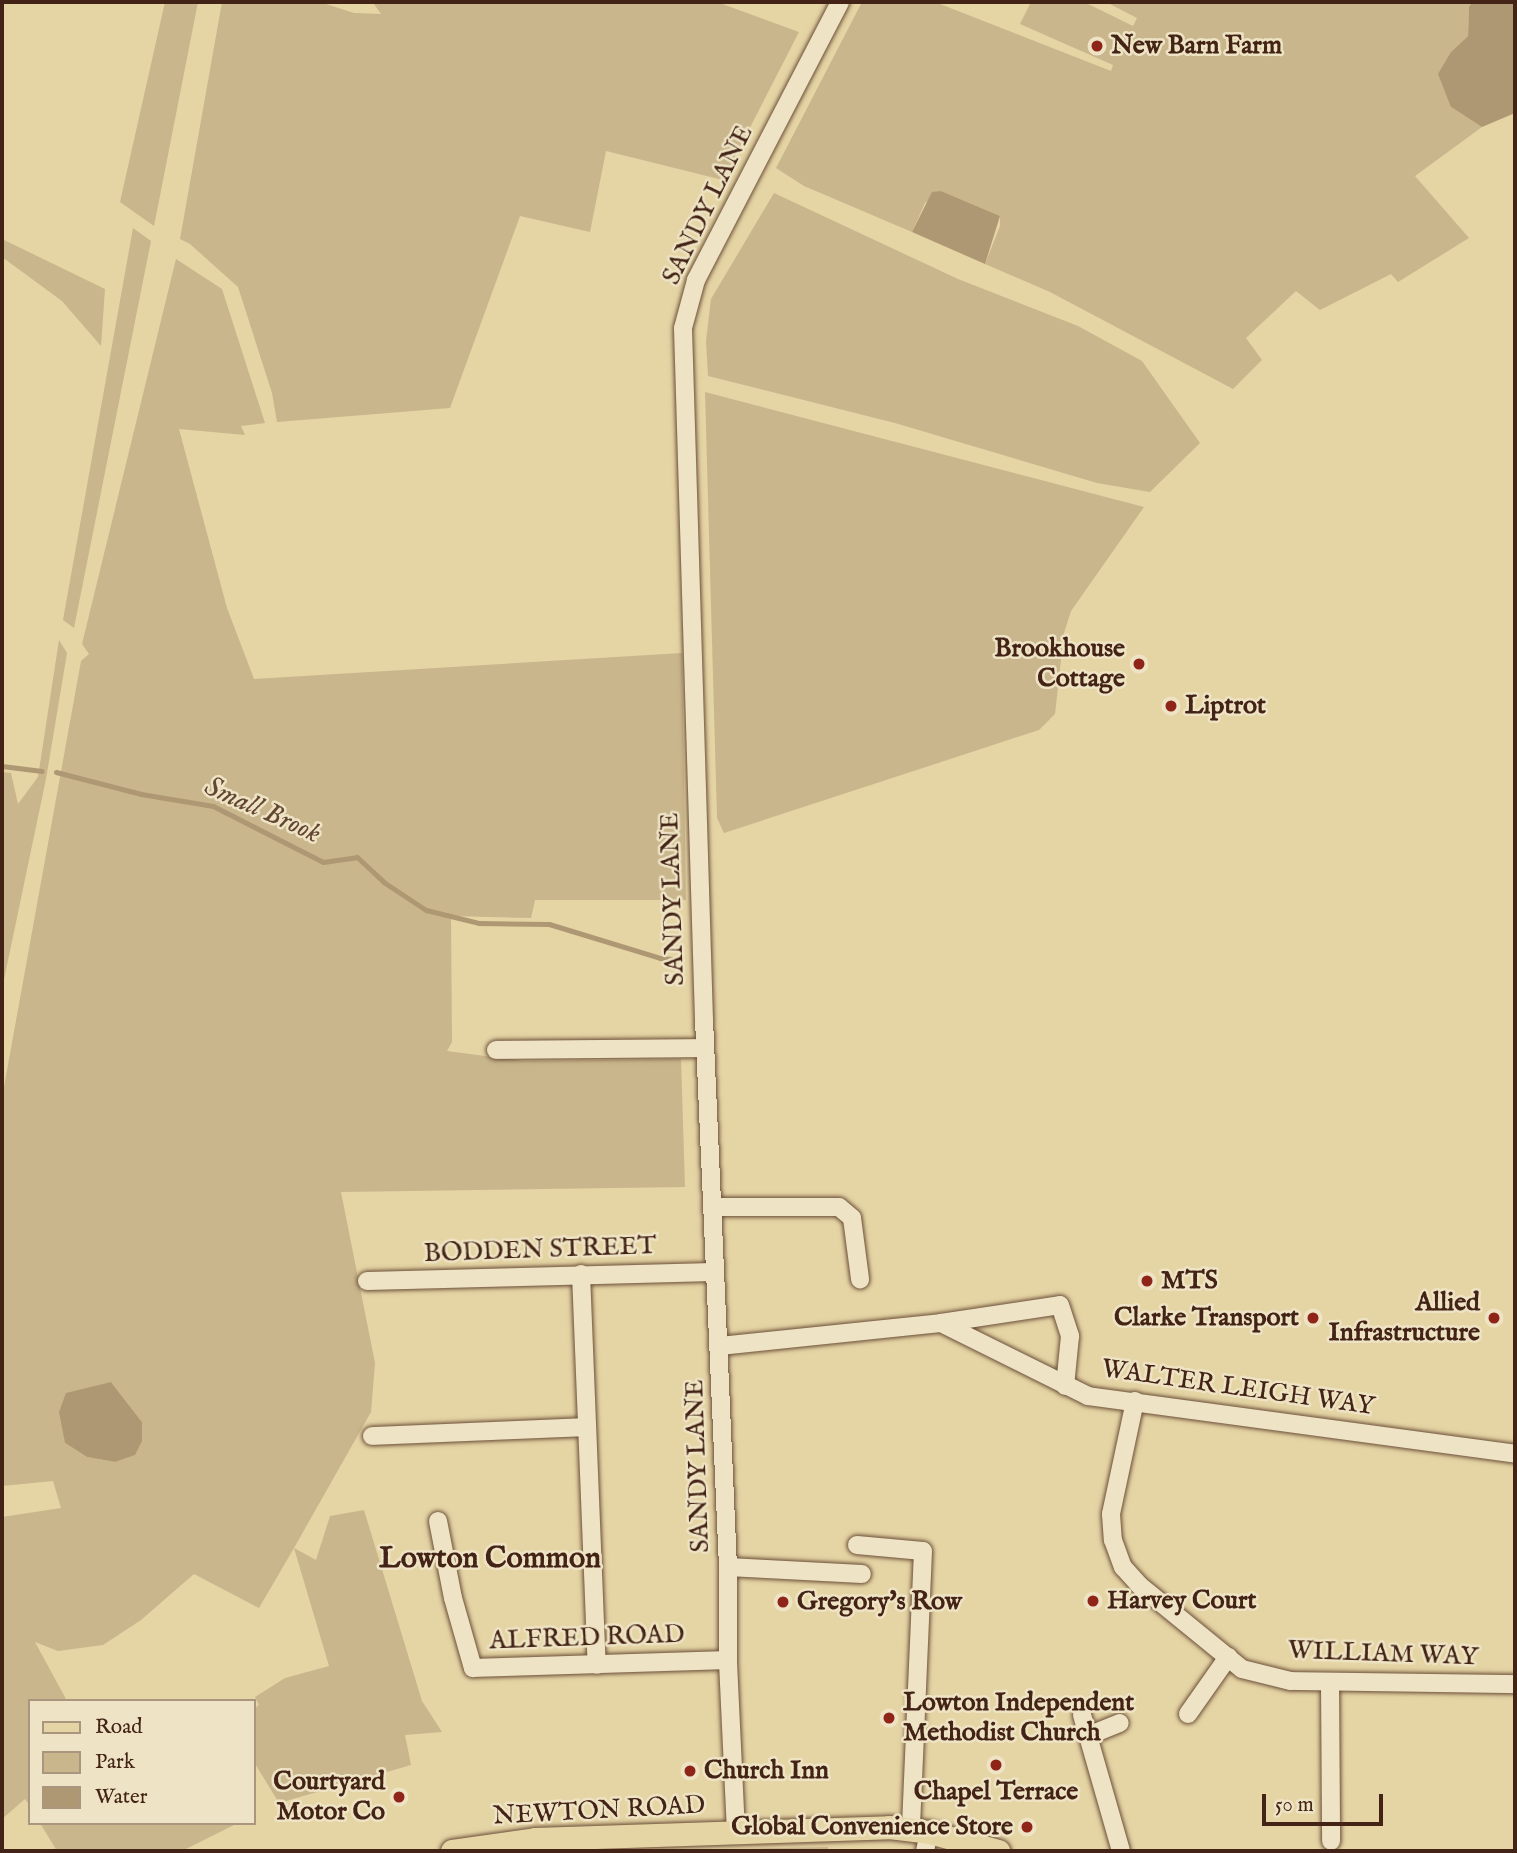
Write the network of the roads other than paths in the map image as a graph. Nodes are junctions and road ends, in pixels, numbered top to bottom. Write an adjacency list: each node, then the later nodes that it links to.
1 (840, 2): 2 (street, SANDY LANE)
2 (705, 1048): 3 (street); 4 (street, SANDY LANE)
3 (496, 1050)
4 (712, 1207): 5 (street, SANDY LANE); 7 (street)
5 (714, 1272): 6 (street, BODDEN STREET); 10 (street, SANDY LANE)
6 (581, 1274): 8 (street, BODDEN STREET); 13 (street)
7 (860, 1279)
8 (368, 1281)
9 (941, 1323): 10 (street); 11 (street, WALTER LEIGH WAY); 11 (street)
10 (719, 1346): 18 (street, SANDY LANE)
11 (1065, 1386): 12 (street, WALTER LEIGH WAY)
12 (1135, 1401): 15 (street, WALTER LEIGH WAY); 20 (street, WILLIAM WAY)
13 (585, 1427): 14 (street); 22 (street)
14 (372, 1436)
15 (1515, 1454)
16 (438, 1521): 22 (street, ALFRED ROAD)
17 (857, 1545): 30 (street)
18 (728, 1567): 19 (street); 21 (street, SANDY LANE)
19 (862, 1574)
20 (1228, 1657): 23 (street, WILLIAM WAY); 25 (street)
21 (728, 1660): 22 (street, ALFRED ROAD); 29 (street, SANDY LANE)
22 (597, 1665)
23 (1330, 1682): 24 (street, WILLIAM WAY); 31 (street)
24 (1515, 1684)
25 (1188, 1714)
26 (1082, 1715): 28 (street)
27 (1120, 1723): 28 (street)
28 (1090, 1735): 35 (street)
29 (736, 1832): 30 (main road, NEWTON ROAD); 32 (main road, NEWTON ROAD)
30 (922, 1837): 34 (main road, NEWTON ROAD)
31 (1331, 1841)
32 (536, 1845): 33 (main road, NEWTON ROAD)
33 (452, 1851)
34 (998, 1851)
35 (1121, 1851)

